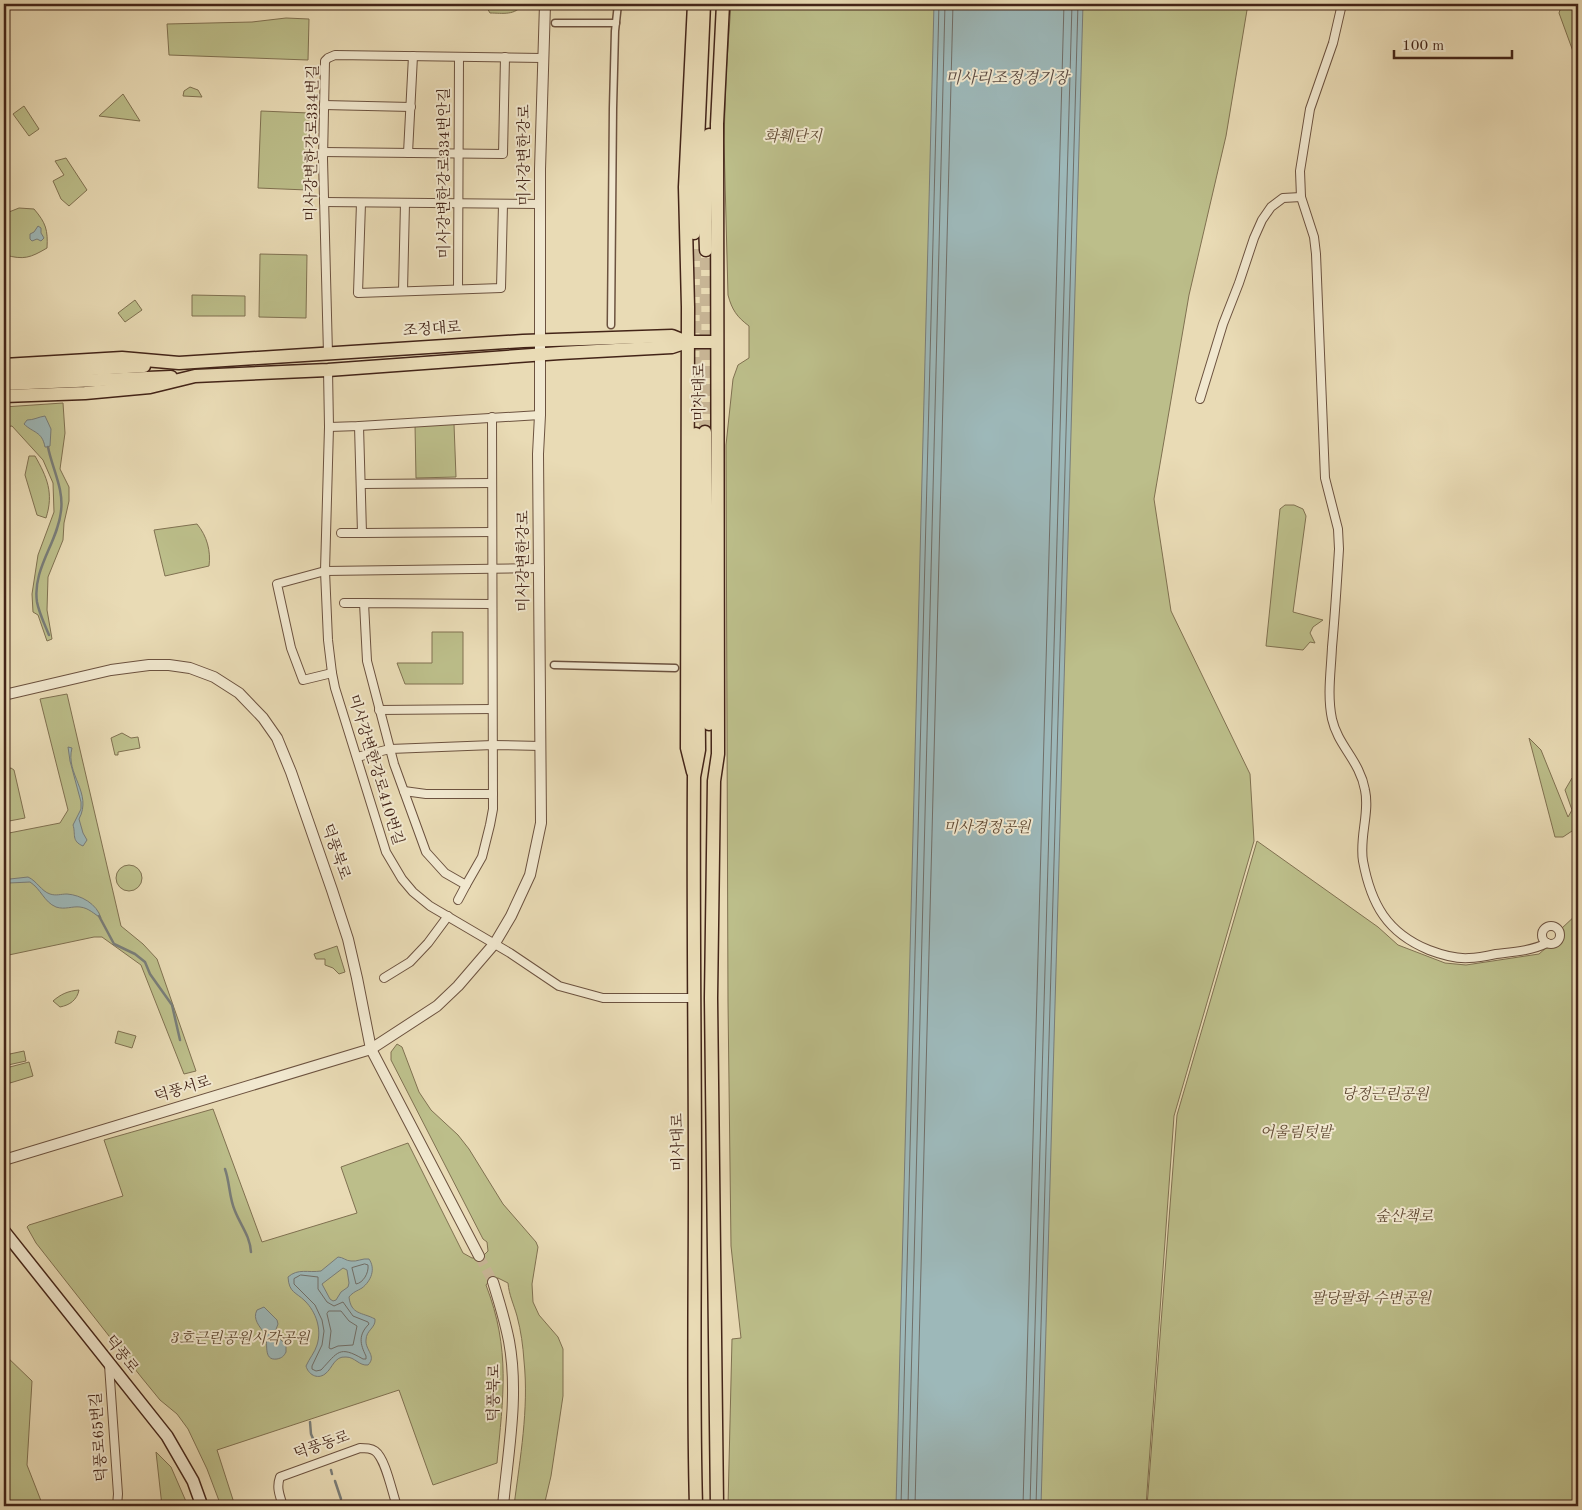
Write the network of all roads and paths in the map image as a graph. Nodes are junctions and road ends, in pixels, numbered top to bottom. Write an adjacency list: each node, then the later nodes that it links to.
1 (545, 4): 13 (street, 미사강변한강로)
2 (618, 4): 9 (street)
3 (694, 4): 27 (main road, 미사대로)
4 (704, 4): 27 (main road, 미사대로)
5 (715, 4): 27 (main road, 미사대로)
6 (723, 4): 26 (main road, 미사대로)
7 (1342, 4): 19 (street)
8 (556, 23): 9 (street)
9 (616, 23): 30 (street)
10 (413, 56): 11 (street, 미사강변한강로334번길); 14 (street, 미사강변한강로334번길); 15 (street)
11 (460, 57): 12 (street, 미사강변한강로334번길); 18 (street, 미사강변한강로334번안길)
12 (505, 57): 13 (street, 미사강변한강로334번길); 18 (street)
13 (542, 58): 25 (street, 미사강변한강로)
14 (324, 105): 15 (street); 16 (street, 미사강변한강로334번길)
15 (410, 107): 17 (street)
16 (323, 152): 17 (street); 20 (street, 미사강변한강로334번길)
17 (408, 153): 18 (street)
18 (458, 153): 23 (street, 미사강변한강로334번안길)
19 (1301, 196): 43 (street); 77 (street)
20 (324, 202): 21 (street); 34 (street, 미사강변한강로334번길)
21 (361, 203): 22 (street); 29 (street)
22 (405, 203): 23 (street); 29 (street)
23 (458, 204): 24 (street); 28 (street, 미사강변한강로334번안길)
24 (503, 204): 25 (street); 28 (street)
25 (540, 204): 31 (street, 미사강변한강로)
26 (717, 242): 27 (main road); 33 (main road, 미사대로)
27 (696, 249): 32 (main road, 미사대로)
28 (458, 289): 29 (street)
29 (403, 292)
30 (611, 325)
31 (539, 340): 32 (main road, 조정대로); 34 (main road, 조정대로); 35 (street, 미사강변한강로)
32 (687, 342): 33 (main road, 조정대로); 35 (main road, 조정대로); 69 (main road, 미사대로)
33 (716, 342): 70 (main road, 미사대로)
34 (328, 354): 36 (main road, 조정대로)
35 (539, 355): 38 (main road, 조정대로); 44 (street, 미사강변한강로)
36 (179, 363): 37 (main road, 조정대로); 39 (main road, 조정대로)
37 (4, 365)
38 (328, 370): 40 (main road, 조정대로); 47 (street, 미사강변한강로410번길)
39 (4, 374)
40 (195, 376): 41 (main road, 조정대로); 42 (main road, 조정대로)
41 (4, 384)
42 (4, 396)
43 (1200, 398)
44 (540, 414): 45 (street); 53 (street, 미사강변한강로)
45 (492, 417): 46 (street); 48 (street)
46 (359, 426): 47 (street); 49 (street)
47 (329, 427): 55 (street, 미사강변한강로410번길)
48 (492, 483): 49 (street); 50 (street)
49 (361, 484): 52 (street)
50 (492, 532): 52 (street); 54 (street)
51 (340, 533): 52 (street)
52 (362, 533)
53 (540, 568): 54 (street); 66 (street, 미사강변한강로)
54 (492, 569): 55 (street); 58 (street)
55 (325, 570): 61 (street, 미사강변한강로410번길); 61 (street)
56 (344, 603): 57 (street)
57 (364, 603): 58 (street); 64 (street)
58 (492, 604): 63 (street)
59 (554, 665): 60 (street)
60 (675, 668)
61 (332, 673): 68 (street, 미사강변한강로410번길)
62 (4, 694): 80 (street, 덕풍북로)
63 (492, 709): 64 (street); 65 (street)
64 (380, 710): 67 (street)
65 (493, 745): 66 (street); 67 (street); 72 (street)
66 (541, 746): 76 (street, 미사강변한강로)
67 (390, 748): 68 (street); 71 (street)
68 (357, 757): 75 (street, 미사강변한강로410번길)
69 (694, 777): 70 (main road, 미사대로); 79 (main road, 미사대로)
70 (714, 781): 92 (main road, 미사대로)
71 (404, 791): 72 (street); 73 (street)
72 (493, 794): 73 (street)
73 (466, 885): 74 (street)
74 (458, 900)
75 (448, 916): 76 (street, 미사강변한강로410번길); 78 (street)
76 (495, 943): 79 (street, 미사강변한강로410번길); 80 (street, 미사강변한강로)
77 (1547, 943)
78 (384, 978)
79 (693, 998): 91 (main road, 미사대로)
80 (371, 1049): 81 (street, 덕풍서로); 83 (street, 덕풍북로)
81 (4, 1160)
82 (4, 1231): 85 (main road, 덕풍로)
83 (479, 1256)
84 (492, 1282): 90 (street, 덕풍북로)
85 (109, 1365): 86 (street, 덕풍로65번길); 87 (main road, 덕풍로)
86 (117, 1506)
87 (202, 1506)
88 (284, 1506): 89 (street, 덕풍동로)
89 (397, 1506)
90 (503, 1506)
91 (696, 1506)
92 (717, 1506)

